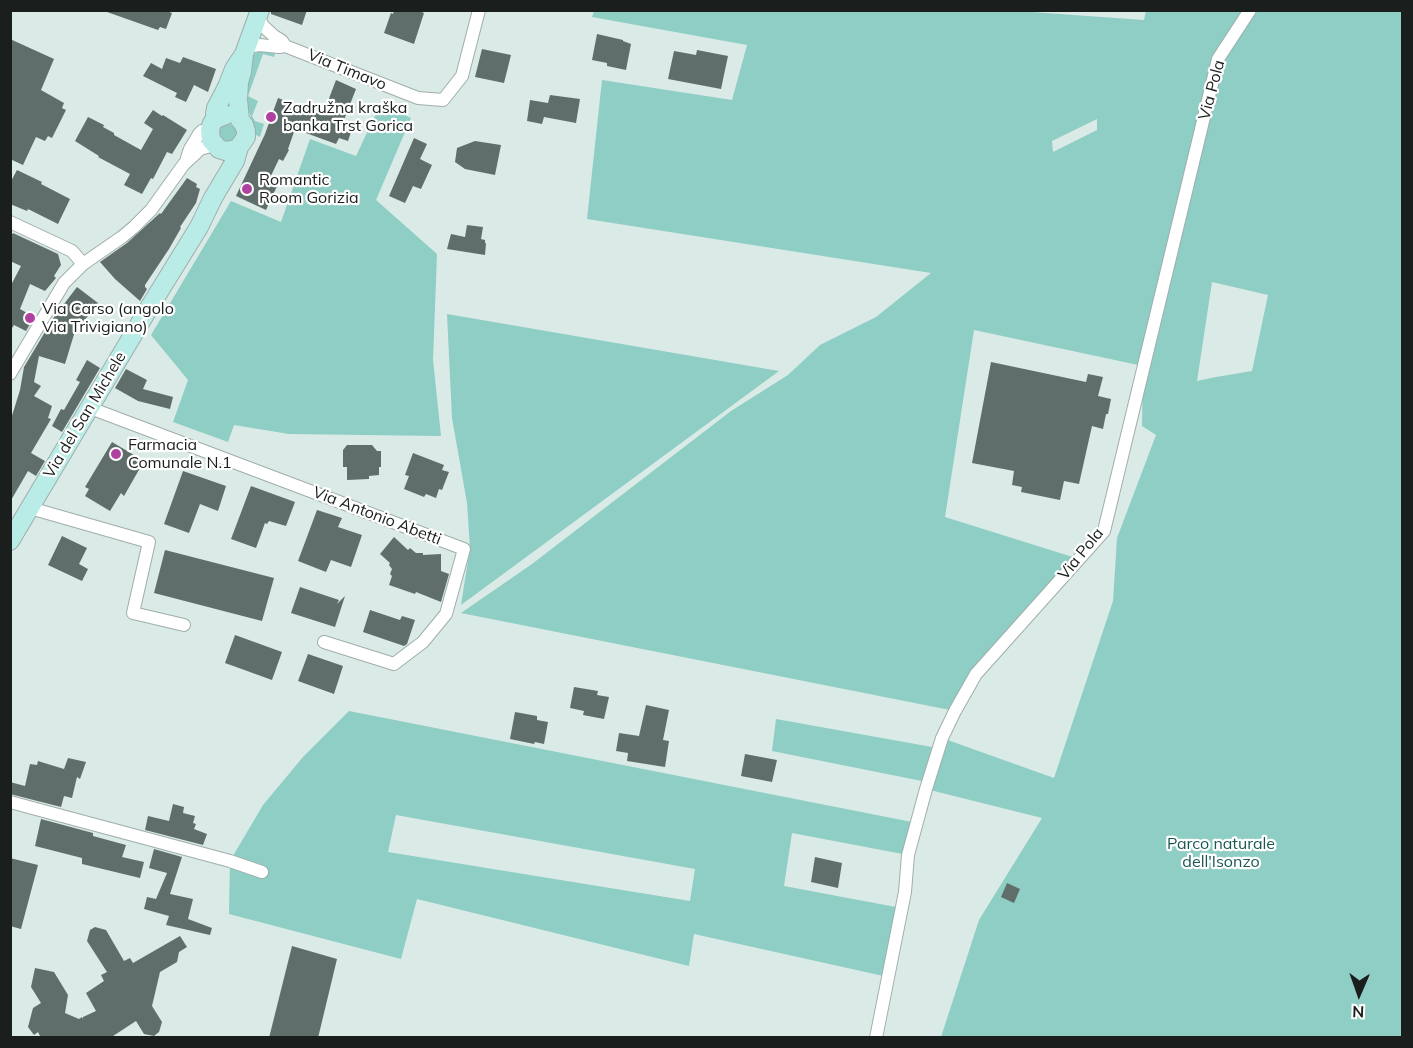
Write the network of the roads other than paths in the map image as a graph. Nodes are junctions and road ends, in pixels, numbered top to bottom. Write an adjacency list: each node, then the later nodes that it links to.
1 (479, 10): 4 (street, Via Timavo)
2 (1250, 10): 20 (street, Via Pola)
3 (259, 13): 4 (street, Via Timavo); 5 (main road, Via del San Michele)
4 (285, 46): 5 (street, Via Timavo)
5 (245, 51): 6 (main road, Via del San Michele); 7 (main road, Via del San Michele)
6 (240, 120): 7 (main road); 8 (main road, Via del San Michele)
7 (215, 135): 8 (main road); 9 (main road, Via del San Michele); 11 (street)
8 (239, 147): 9 (main road, Via del San Michele)
9 (213, 198): 13 (main road, Via del San Michele)
10 (10, 222): 11 (street)
11 (83, 264): 12 (street)
12 (10, 374)
13 (90, 408): 14 (main road, Via del San Michele); 17 (street, Via Antonio Abetti)
14 (30, 508): 15 (main road, Via del San Michele); 16 (street)
15 (10, 541)
16 (184, 625)
17 (324, 642)
18 (10, 802): 19 (street)
19 (262, 872)
20 (876, 1038)

